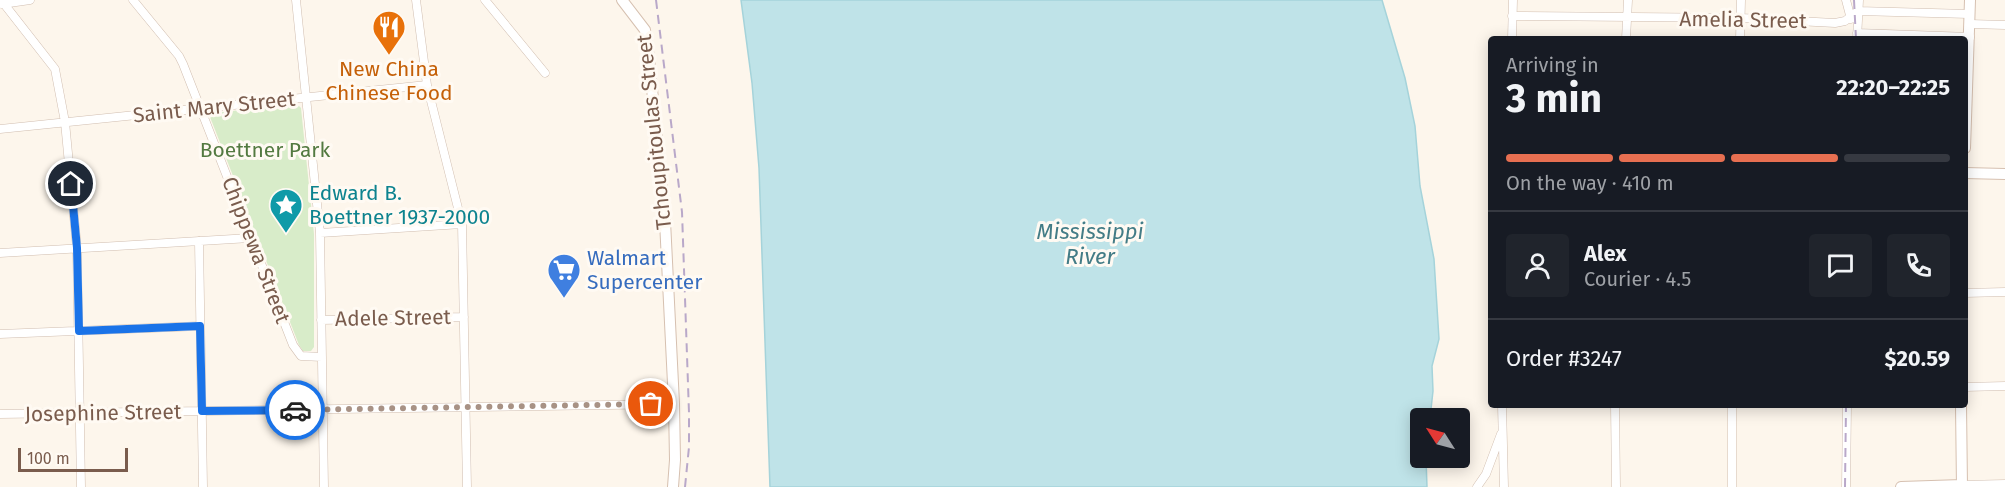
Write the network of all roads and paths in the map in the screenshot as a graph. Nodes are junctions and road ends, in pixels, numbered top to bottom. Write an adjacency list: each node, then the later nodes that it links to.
1 (30, 0): 13 (street)
2 (133, 0): 30 (street, Chippewa Street)
3 (296, 0): 29 (street)
4 (416, 0): 28 (street)
5 (485, 0): 26 (street)
6 (622, 0): 51 (street, Tchoupitoulas Street)
7 (1513, 0): 15 (street)
8 (1628, 0): 16 (street)
9 (1741, 0): 18 (street)
10 (1846, 0): 17 (street)
11 (1859, 0): 14 (street)
12 (1970, 0): 19 (street)
13 (2, 3): 31 (street)
14 (1858, 11): 17 (street, Amelia Street); 19 (street); 24 (street)
15 (1512, 16): 16 (street, Amelia Street); 21 (street)
16 (1627, 17): 18 (street, Amelia Street); 22 (street)
17 (1850, 17): 18 (street, Amelia Street); 24 (street)
18 (1740, 18): 23 (street)
19 (1969, 19): 20 (street); 25 (street)
20 (2005, 26)
21 (1512, 36)
22 (1626, 36)
23 (1740, 36)
24 (1857, 36)
25 (1970, 37): 27 (street)
26 (545, 73)
27 (1968, 81)
28 (427, 85): 29 (street, Saint Mary Street); 35 (street)
29 (306, 98): 30 (street, Saint Mary Street); 36 (street)
30 (201, 108): 31 (street, Saint Mary Street); 37 (street, Chippewa Street)
31 (65, 122): 32 (street, Saint Mary Street); 39 (street)
32 (0, 129)
33 (1968, 173): 34 (street)
34 (2005, 174)
35 (462, 224): 36 (street); 43 (street)
36 (320, 233): 44 (street)
37 (250, 238): 38 (street); 48 (street, Chippewa Street)
38 (199, 241): 39 (street); 45 (street)
39 (77, 248): 40 (street); 46 (street)
40 (0, 253)
41 (2005, 292): 42 (street)
42 (1968, 293)
43 (464, 317): 44 (street, Adele Street); 52 (street)
44 (321, 320): 48 (street)
45 (200, 326): 46 (street); 59 (street)
46 (79, 331): 47 (street); 61 (street)
47 (0, 334)
48 (322, 357): 58 (street)
49 (2005, 386): 50 (street)
50 (1968, 387)
51 (674, 404): 52 (street, Josephine Street); 69 (street, Tchoupitoulas Street)
52 (465, 408): 58 (street, Josephine Street); 68 (street)
53 (1502, 408): 62 (street)
54 (1615, 408): 72 (street)
55 (1732, 408): 73 (street)
56 (1847, 408): 74 (street)
57 (1961, 408): 64 (street)
58 (322, 409): 59 (street, Josephine Street); 67 (street)
59 (202, 411): 61 (street, Josephine Street); 66 (street)
60 (0, 414): 61 (street, Josephine Street)
61 (80, 414): 65 (street)
62 (1503, 430): 70 (street); 71 (street)
63 (2005, 484): 64 (street)
64 (1962, 486): 75 (street)
65 (81, 487)
66 (203, 487)
67 (324, 487)
68 (467, 487)
69 (673, 487)
70 (1477, 487)
71 (1504, 487)
72 (1616, 487)
73 (1732, 487)
74 (1846, 487)
75 (1901, 487)

